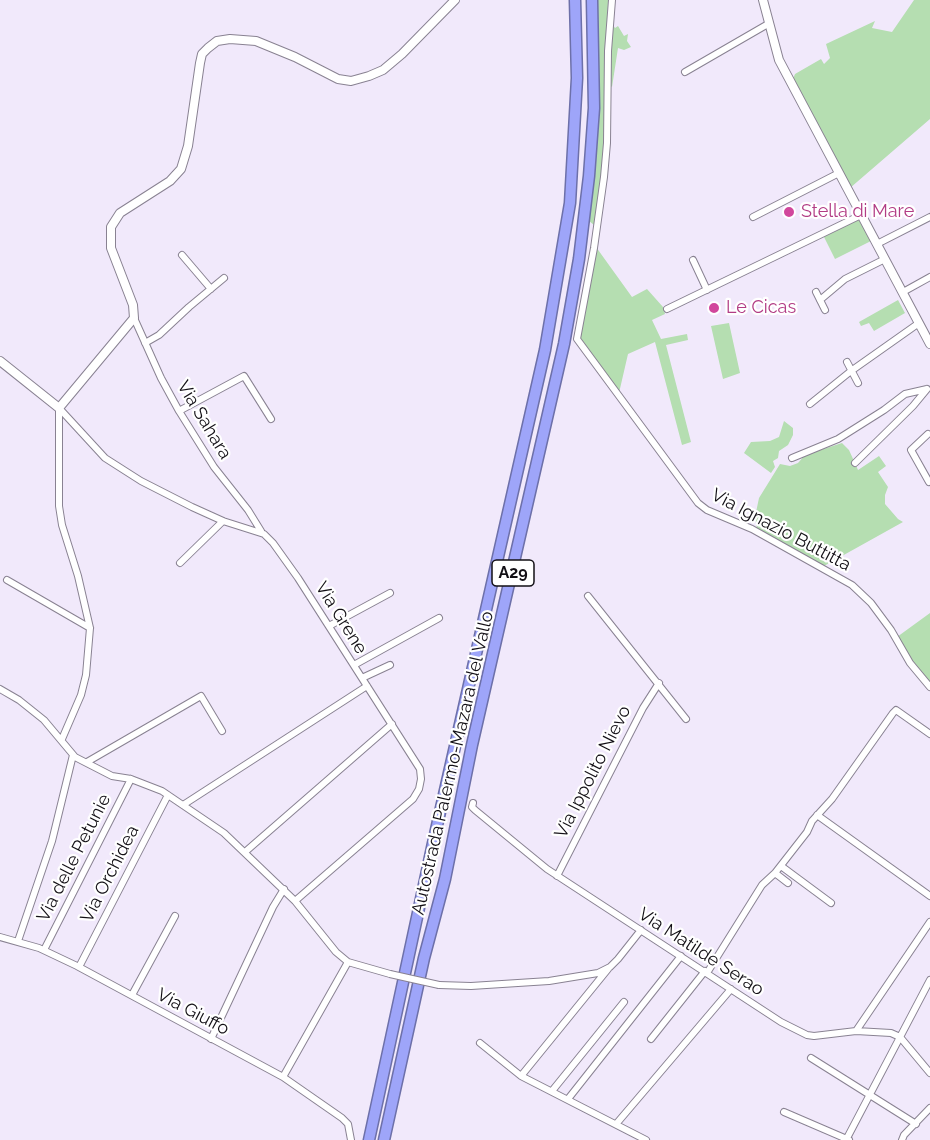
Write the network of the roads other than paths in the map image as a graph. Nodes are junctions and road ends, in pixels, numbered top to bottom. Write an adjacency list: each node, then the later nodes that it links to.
1 (455, 0): 25 (street)
2 (574, 0): 111 (highway, Autostrada Palermo-Mazara del Vallo / A29)
3 (592, 0): 112 (highway, Autostrada Palermo-Mazara del Vallo / A29)
4 (612, 0): 56 (street, Via Ignazio Buttitta)
5 (763, 0): 6 (main road)
6 (768, 24): 7 (street); 8 (main road)
7 (685, 72)
8 (837, 170): 9 (main road); 10 (street)
9 (861, 215): 12 (main road); 19 (street)
10 (753, 217)
11 (930, 217): 12 (street)
12 (877, 244): 14 (main road)
13 (182, 255): 18 (street)
14 (885, 259): 21 (main road); 22 (street)
15 (693, 260): 19 (street)
16 (930, 277): 21 (street)
17 (224, 278): 18 (street)
18 (211, 289): 27 (street)
19 (707, 290): 23 (street)
20 (816, 292): 22 (street)
21 (903, 292): 26 (main road)
22 (820, 300): 24 (street)
23 (667, 309)
24 (825, 310)
25 (134, 318): 27 (street, Via Sahara); 35 (street)
26 (919, 323): 28 (main road); 31 (street)
27 (145, 343): 36 (street, Via Sahara)
28 (930, 344)
29 (0, 361): 35 (street)
30 (847, 362): 31 (street)
31 (851, 371): 32 (street); 34 (street)
32 (858, 383)
33 (929, 388): 39 (street); 40 (street)
34 (810, 404)
35 (59, 408): 42 (street, Via Grene); 50 (street)
36 (179, 411): 37 (street); 43 (street, Via Sahara)
37 (271, 420)
38 (928, 434): 41 (street)
39 (792, 458)
40 (855, 463)
41 (928, 483)
42 (223, 521): 44 (street); 49 (street, Via Grene)
43 (261, 531)
44 (180, 563)
45 (7, 580): 50 (street)
46 (390, 593): 49 (street)
47 (588, 596): 54 (street)
48 (439, 618): 51 (street)
49 (329, 626): 51 (street, Via Grene)
50 (90, 628): 62 (street)
51 (354, 665): 53 (street, Via Grene)
52 (390, 665): 53 (street)
53 (362, 678): 55 (street, Via Grene)
54 (659, 683): 58 (street); 73 (street, Via Ippolito Nievo)
55 (367, 686): 59 (street, Via Grene); 68 (street)
56 (930, 687)
57 (0, 689): 62 (street)
58 (686, 719)
59 (392, 724): 70 (street); 77 (street, Via Grene)
60 (222, 731): 64 (street)
61 (930, 734): 69 (street)
62 (62, 739): 63 (street)
63 (73, 754): 64 (street); 83 (street)
64 (87, 762): 65 (street)
65 (131, 779): 66 (street); 84 (street, Via delle Petunie)
66 (168, 795): 68 (street); 87 (street, Via Orchidea)
67 (473, 803): 73 (street, Via Matilde Serao)
68 (183, 805): 70 (street)
69 (817, 815): 71 (street); 76 (street)
70 (244, 852): 75 (street)
71 (781, 866): 72 (street); 78 (street)
72 (775, 873): 74 (street); 89 (street)
73 (557, 876): 81 (street, Via Matilde Serao)
74 (788, 883)
75 (284, 889): 77 (street); 96 (street)
76 (930, 896)
77 (295, 901): 86 (street)
78 (831, 903)
79 (175, 916): 92 (street)
80 (930, 922): 94 (street)
81 (641, 930): 85 (street, Via Matilde Serao); 88 (street)
82 (0, 937): 83 (street, Via Giuffo)
83 (18, 941): 84 (street, Via Giuffo)
84 (44, 950): 87 (street, Via Giuffo)
85 (681, 956): 89 (street, Via Matilde Serao); 105 (street)
86 (348, 962): 88 (street, bridge); 102 (street)
87 (79, 967): 92 (street, Via Giuffo)
88 (610, 967): 101 (street)
89 (706, 972): 91 (street, Via Matilde Serao); 97 (street)
90 (930, 980): 95 (street)
91 (731, 989): 94 (street, Via Matilde Serao); 108 (street)
92 (132, 995): 96 (street, Via Giuffo)
93 (624, 1002): 103 (street)
94 (856, 1031): 95 (street, Via Matilde Serao)
95 (900, 1037): 100 (street); 104 (street)
96 (211, 1039): 102 (street, Via Giuffo)
97 (651, 1039)
98 (480, 1043): 101 (street)
99 (811, 1058): 104 (street)
100 (930, 1073)
101 (521, 1076): 103 (street)
102 (283, 1077): 110 (street, Via Giuffo)
103 (552, 1091): 105 (street)
104 (870, 1095): 109 (street); 114 (street)
105 (568, 1099): 108 (street)
106 (930, 1108): 109 (street)
107 (784, 1112): 114 (street)
108 (617, 1123): 113 (street)
109 (916, 1124): 115 (street)
110 (351, 1140)
111 (369, 1140)
112 (384, 1140)
113 (646, 1140)
114 (847, 1140)
115 (902, 1140)

